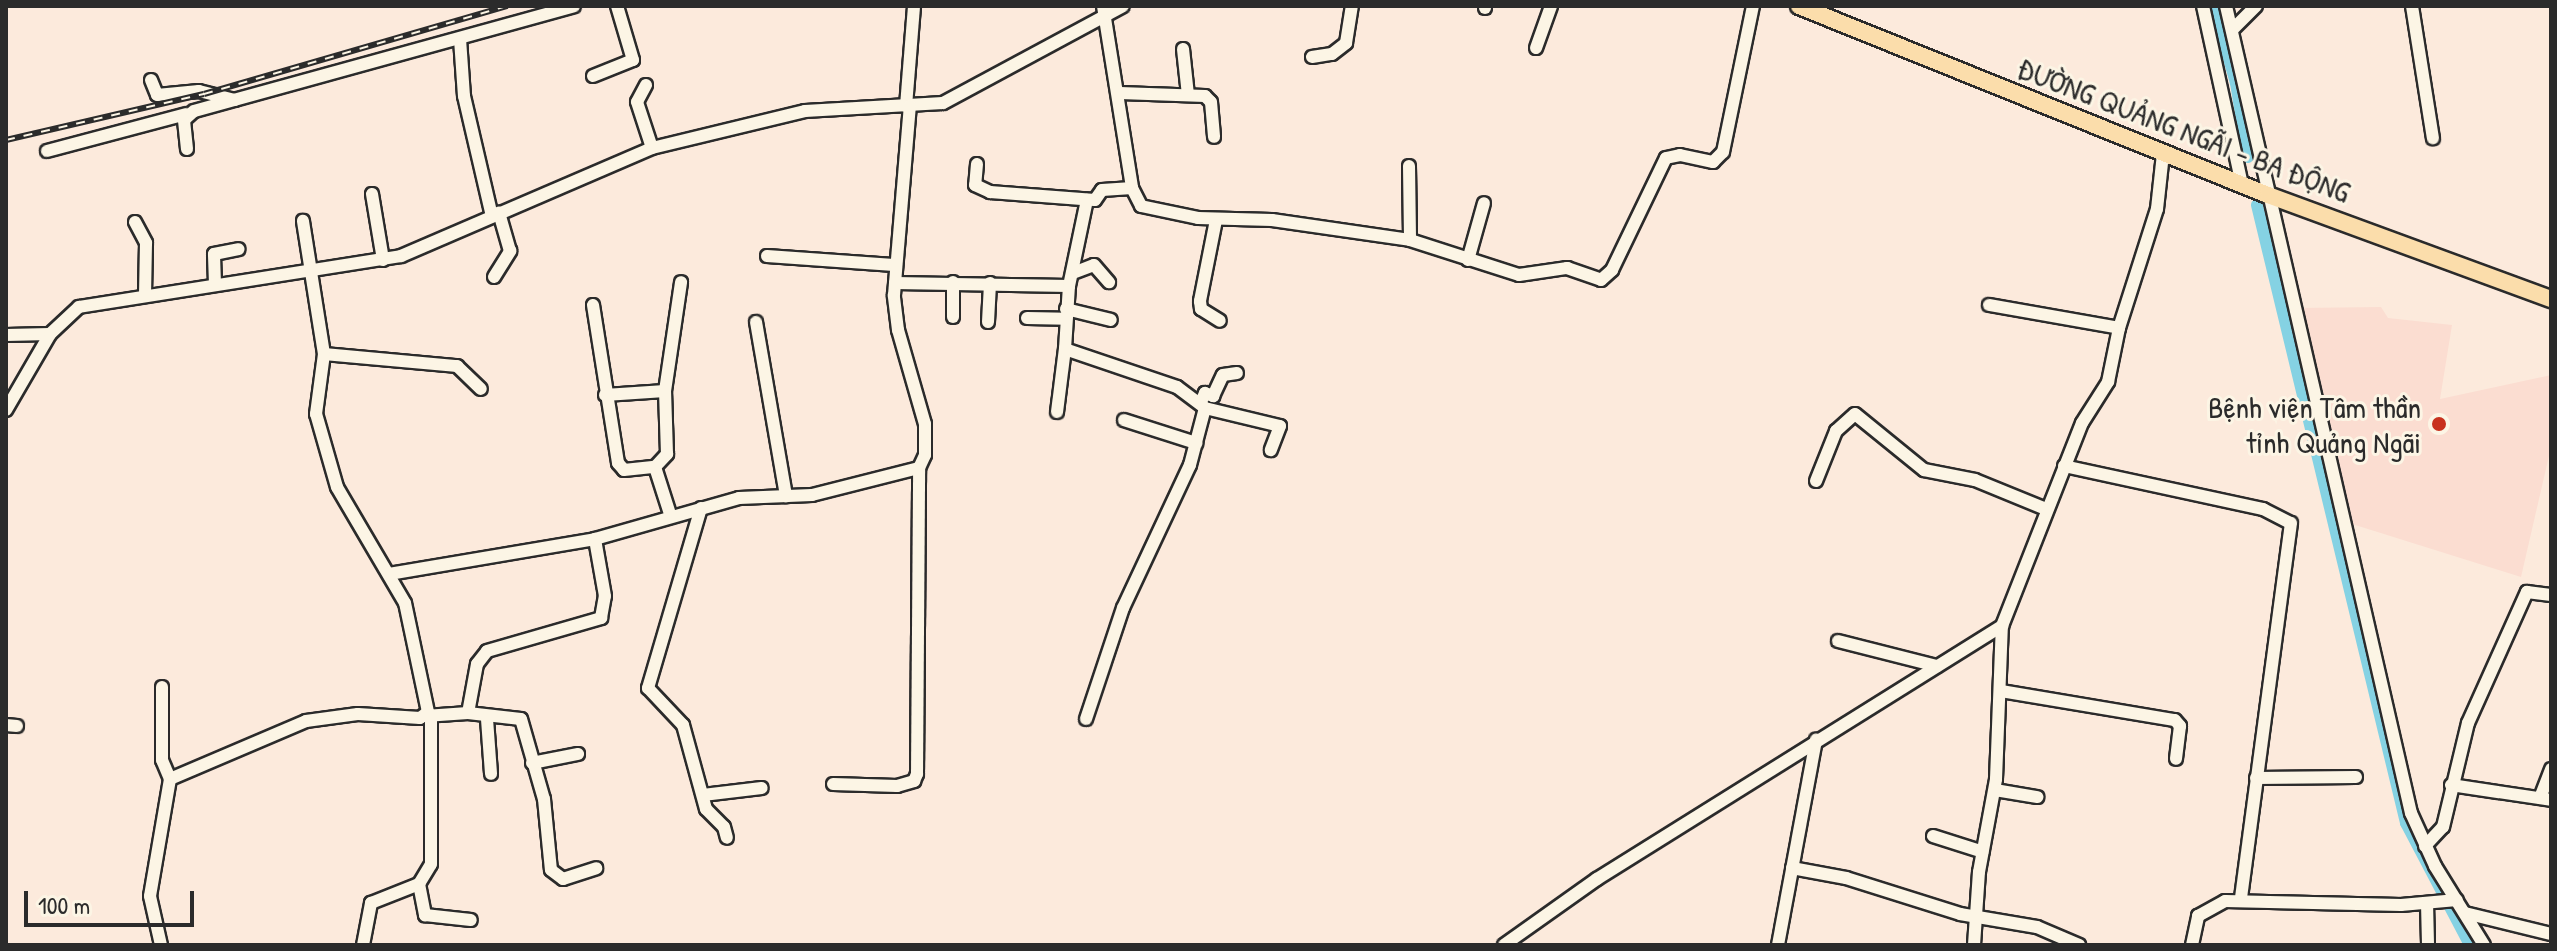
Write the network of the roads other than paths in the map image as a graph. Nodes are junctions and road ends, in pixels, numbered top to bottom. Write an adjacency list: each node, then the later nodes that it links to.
1 (574, 6): 15 (street)
2 (617, 6): 19 (street)
3 (914, 6): 25 (street)
4 (1123, 6): 13 (street)
5 (1352, 6): 18 (street)
6 (1551, 6): 16 (street)
7 (1753, 6): 49 (street)
8 (1799, 6): 32 (main road, ĐƯỜNG QUẢNG NGÃI - BA ĐỘNG)
9 (2203, 6): 35 (street)
10 (2226, 6): 14 (street)
11 (2256, 6): 14 (street)
12 (2412, 6): 28 (street)
13 (1105, 10): 22 (street); 25 (street)
14 (2232, 30): 38 (street)
15 (460, 39): 24 (street); 41 (street)
16 (1536, 48)
17 (1183, 49): 23 (street)
18 (1312, 57)
19 (593, 76)
20 (151, 80): 24 (street)
21 (646, 85): 29 (street)
22 (1120, 93): 23 (street); 36 (street)
23 (1188, 95): 27 (street)
24 (235, 100): 26 (street)
25 (908, 106): 29 (street); 50 (street)
26 (186, 114): 30 (street); 31 (street)
27 (1214, 137)
28 (2433, 138)
29 (652, 148): 41 (street)
30 (187, 149)
31 (47, 151)
32 (2163, 154): 35 (main road, ĐƯỜNG QUẢNG NGÃI - BA ĐỘNG); 71 (street)
33 (977, 164): 39 (street)
34 (1409, 166): 45 (street)
35 (2242, 185): 38 (main road, ĐƯỜNG QUẢNG NGÃI - BA ĐỘNG)
36 (1132, 188): 39 (street); 42 (street)
37 (372, 194): 48 (street)
38 (2268, 195): 61 (main road, ĐƯỜNG QUẢNG NGÃI - BA ĐỘNG); 124 (street)
39 (1087, 200): 53 (street)
40 (1484, 203): 49 (street)
41 (496, 215): 48 (street); 52 (street)
42 (1216, 220): 45 (street); 68 (street)
43 (303, 221): 51 (street)
44 (135, 222): 60 (street)
45 (1410, 240): 49 (street)
46 (239, 249): 59 (street)
47 (767, 256): 50 (street)
48 (383, 260): 51 (street)
49 (1468, 260)
50 (894, 265): 57 (street)
51 (309, 270): 59 (street); 75 (street)
52 (494, 277)
53 (1071, 280): 56 (street); 58 (street); 64 (street)
54 (681, 282): 78 (street)
55 (953, 282): 57 (street); 58 (street); 65 (street)
56 (1109, 282)
57 (895, 283): 88 (street)
58 (990, 283): 70 (street)
59 (215, 284): 60 (street)
60 (145, 296): 72 (street)
61 (2551, 299)
62 (593, 305): 79 (street)
63 (1989, 305): 71 (street)
64 (1066, 314): 66 (street); 67 (street); 74 (street)
65 (953, 317)
66 (1027, 318)
67 (1111, 320)
68 (1220, 321)
69 (756, 322): 90 (street)
70 (988, 322)
71 (2119, 328): 86 (street)
72 (50, 334): 73 (street); 81 (street)
73 (6, 335)
74 (1065, 349): 80 (street); 82 (street)
75 (324, 354): 77 (street); 95 (street)
76 (1237, 373): 80 (street)
77 (481, 389)
78 (665, 391): 79 (street); 87 (street)
79 (605, 395): 87 (street)
80 (1203, 405): 84 (street); 85 (street)
81 (6, 410)
82 (1057, 412)
83 (1124, 420): 84 (street)
84 (1196, 443): 105 (street)
85 (1271, 450)
86 (2064, 466): 92 (street); 113 (street)
87 (655, 467): 93 (street)
88 (919, 468): 90 (street); 115 (street)
89 (1816, 481): 92 (street)
90 (786, 496): 91 (street)
91 (701, 508): 93 (street); 119 (street)
92 (2046, 509): 97 (street)
93 (670, 514): 94 (street)
94 (595, 539): 95 (street); 102 (street)
95 (389, 574): 103 (street)
96 (2551, 595): 116 (street)
97 (2002, 626): 99 (street); 101 (street)
98 (1838, 641): 99 (street)
99 (1937, 666): 106 (street)
100 (162, 687): 114 (street)
101 (2001, 691): 108 (street); 118 (street)
102 (468, 713): 103 (street); 104 (street)
103 (428, 716): 114 (street); 128 (street)
104 (487, 719): 109 (street); 111 (street)
105 (1086, 719)
106 (1816, 739): 127 (street); 138 (street)
107 (578, 754): 109 (street)
108 (2176, 759)
109 (532, 763): 126 (street)
110 (2551, 769): 121 (street)
111 (491, 774)
112 (2356, 777): 113 (street)
113 (2256, 778): 129 (street)
114 (170, 779): 136 (street)
115 (833, 784)
116 (2451, 785): 121 (street); 124 (street)
117 (762, 788): 119 (street)
118 (1995, 790): 120 (street); 125 (street)
119 (703, 795): 123 (street)
120 (2037, 797)
121 (2545, 799)
122 (1933, 836): 125 (street)
123 (727, 838)
124 (2425, 846): 130 (street)
125 (1983, 852): 133 (street)
126 (596, 868)
127 (1792, 868): 133 (street); 139 (street)
128 (419, 884): 134 (street); 137 (street)
129 (2241, 899): 131 (street); 142 (street)
130 (2454, 900): 131 (street); 132 (street)
131 (2431, 902): 143 (street)
132 (2465, 913): 135 (street); 144 (street)
133 (1976, 916): 140 (street); 141 (street)
134 (471, 920)
135 (2551, 934)
136 (161, 945)
137 (363, 945)
138 (1504, 945)
139 (1778, 945)
140 (1974, 945)
141 (2079, 945)
142 (2192, 945)
143 (2428, 945)
144 (2484, 945)

